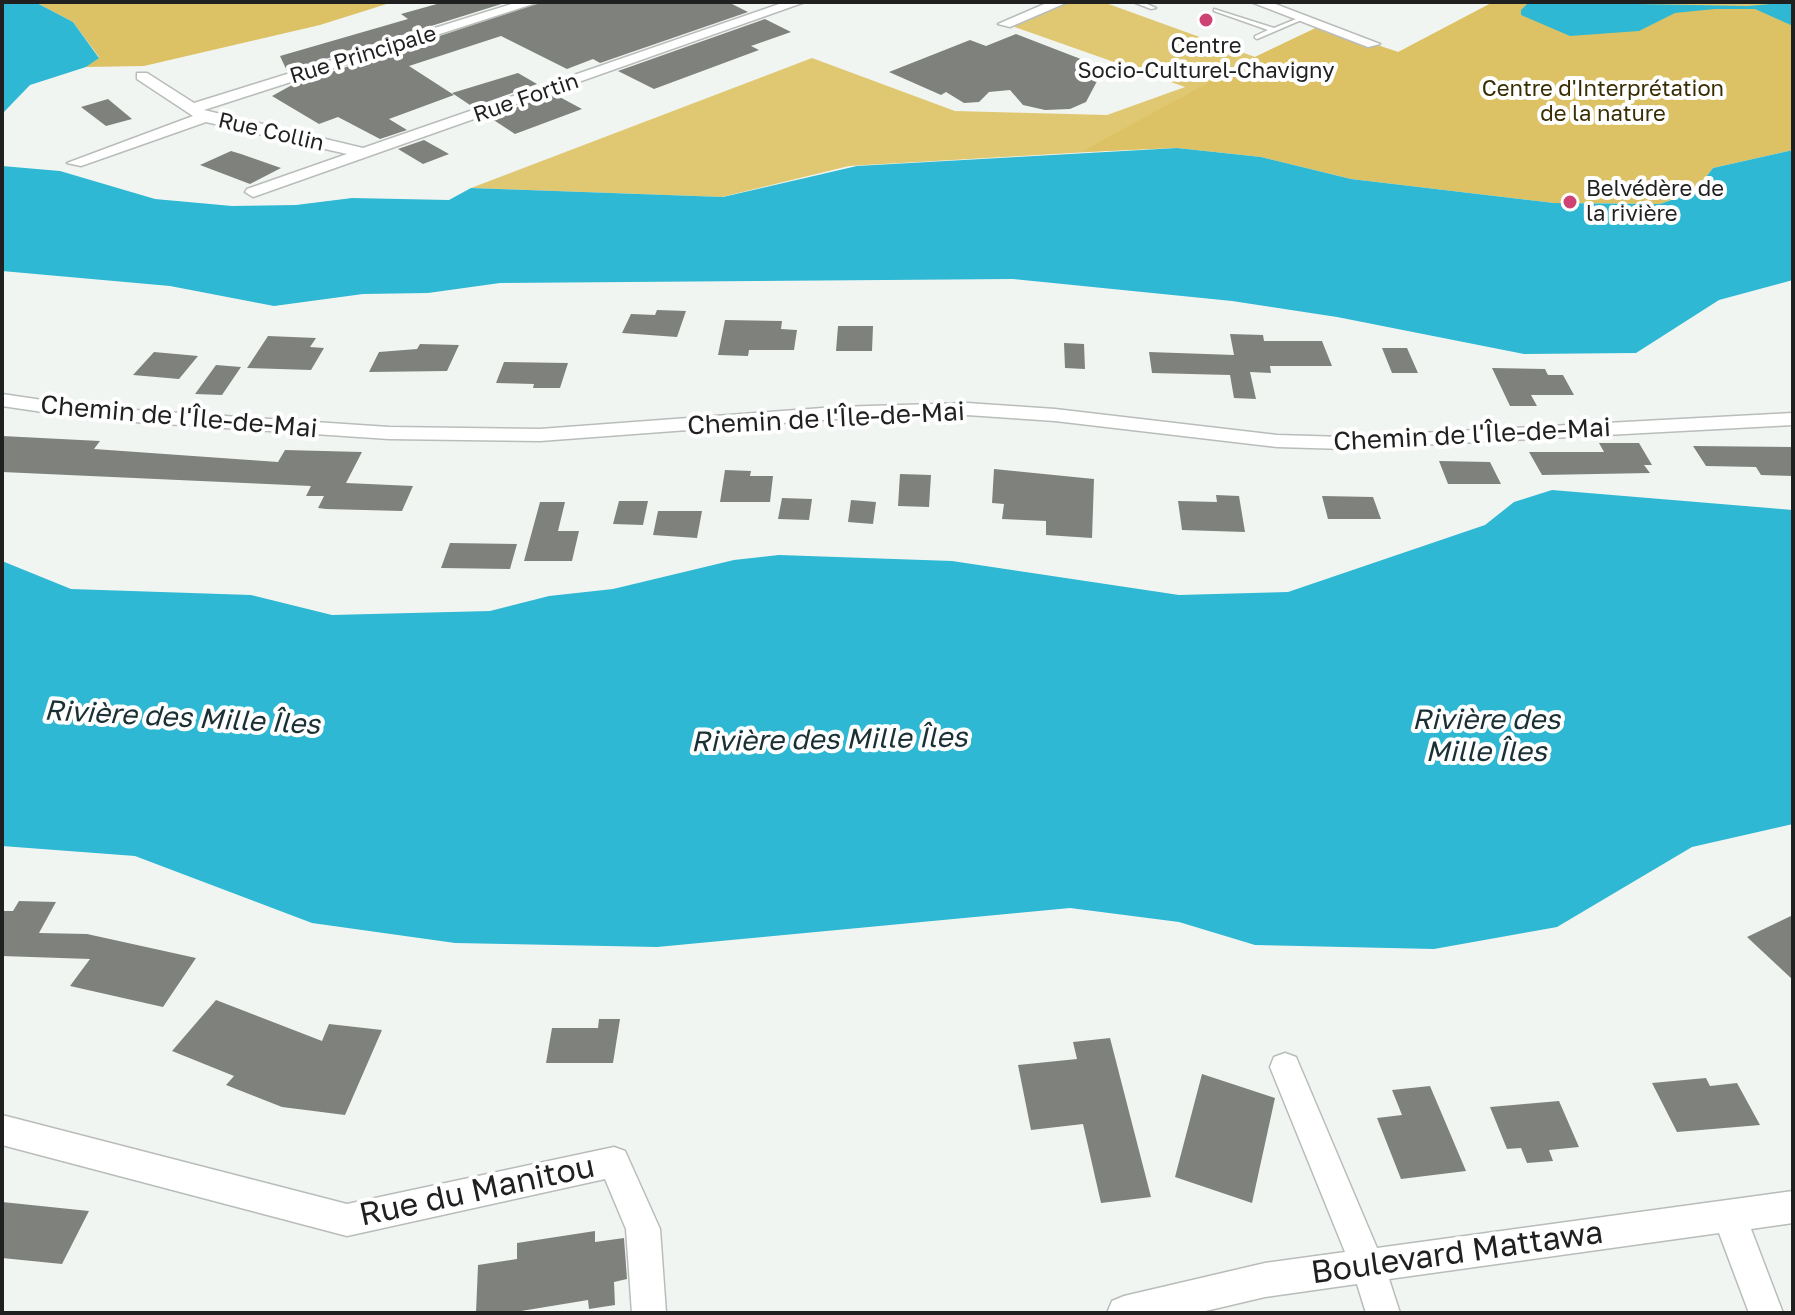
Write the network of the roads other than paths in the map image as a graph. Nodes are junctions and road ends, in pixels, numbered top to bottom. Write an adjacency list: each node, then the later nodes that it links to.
1 (532, 2): 14 (street, Rue Principale)
2 (798, 2): 15 (street, Rue Fortin)
3 (1061, 2): 9 (street)
4 (1136, 2): 6 (lane)
5 (1258, 2): 8 (street)
6 (1153, 8)
7 (1216, 10): 10 (lane)
8 (1303, 18): 10 (lane); 12 (street)
9 (1005, 24)
10 (1274, 30): 11 (lane)
11 (1257, 37)
12 (1373, 44)
13 (142, 76): 14 (street, Rue Collin)
14 (200, 112): 15 (street, Rue Collin); 16 (street, Rue Principale)
15 (363, 153): 17 (street, Rue Fortin)
16 (75, 163)
17 (253, 192)
18 (2, 400): 19 (street, Chemin de l'Île-de-Mai)
19 (1793, 419)
20 (1285, 1067): 24 (street)
21 (2, 1130): 25 (street, Rue du Manitou)
22 (1793, 1207): 23 (street, Boulevard Mattawa)
23 (1729, 1214): 24 (street, Boulevard Mattawa); 28 (street)
24 (1368, 1266): 26 (street, Boulevard Mattawa); 27 (street)
25 (649, 1313)
26 (1124, 1313)
27 (1383, 1313)
28 (1766, 1313)

